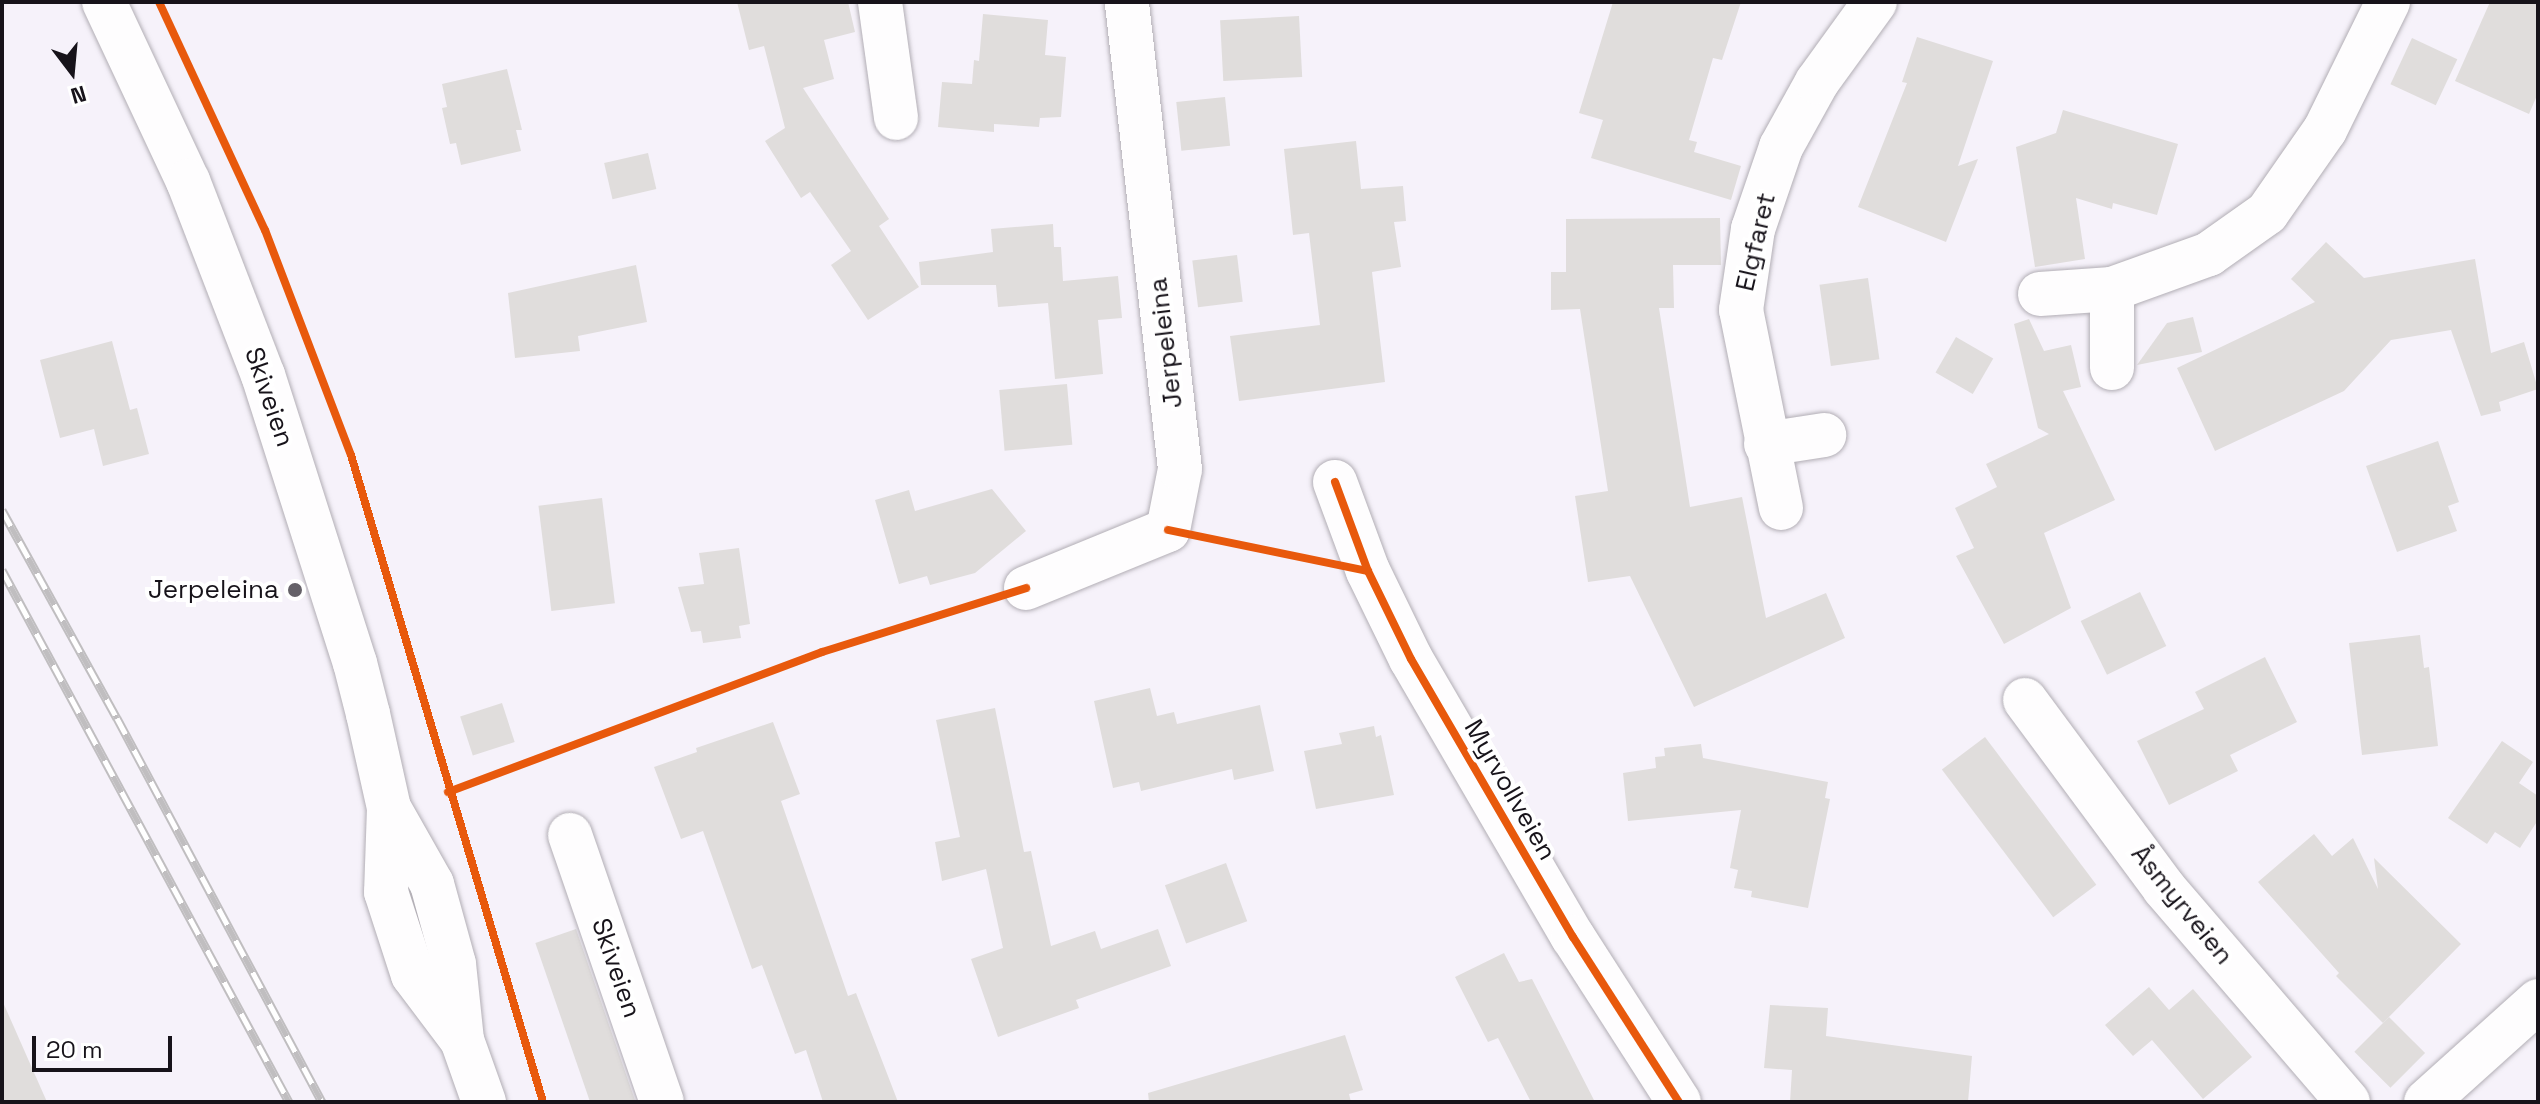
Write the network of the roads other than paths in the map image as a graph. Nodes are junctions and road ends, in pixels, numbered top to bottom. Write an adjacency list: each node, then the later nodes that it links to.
1 (104, 2): 18 (street, Skiveien)
2 (880, 2): 6 (street)
3 (1127, 2): 14 (street, Jerpeleina)
4 (1875, 2): 11 (street, Elgfaret)
5 (2388, 2): 7 (street)
6 (896, 118)
7 (2112, 289): 8 (street); 9 (street)
8 (2040, 294)
9 (2112, 368)
10 (1824, 435): 11 (street)
11 (1766, 444): 13 (street, Elgfaret)
12 (1335, 482): 20 (street, Myrvollveien)
13 (1781, 508)
14 (1026, 588)
15 (2025, 700): 21 (street, Åsmyrveien)
16 (570, 835): 19 (street, Skiveien)
17 (2538, 1001): 22 (street)
18 (484, 1102)
19 (662, 1102)
20 (1679, 1102)
21 (2348, 1102)
22 (2426, 1102)

